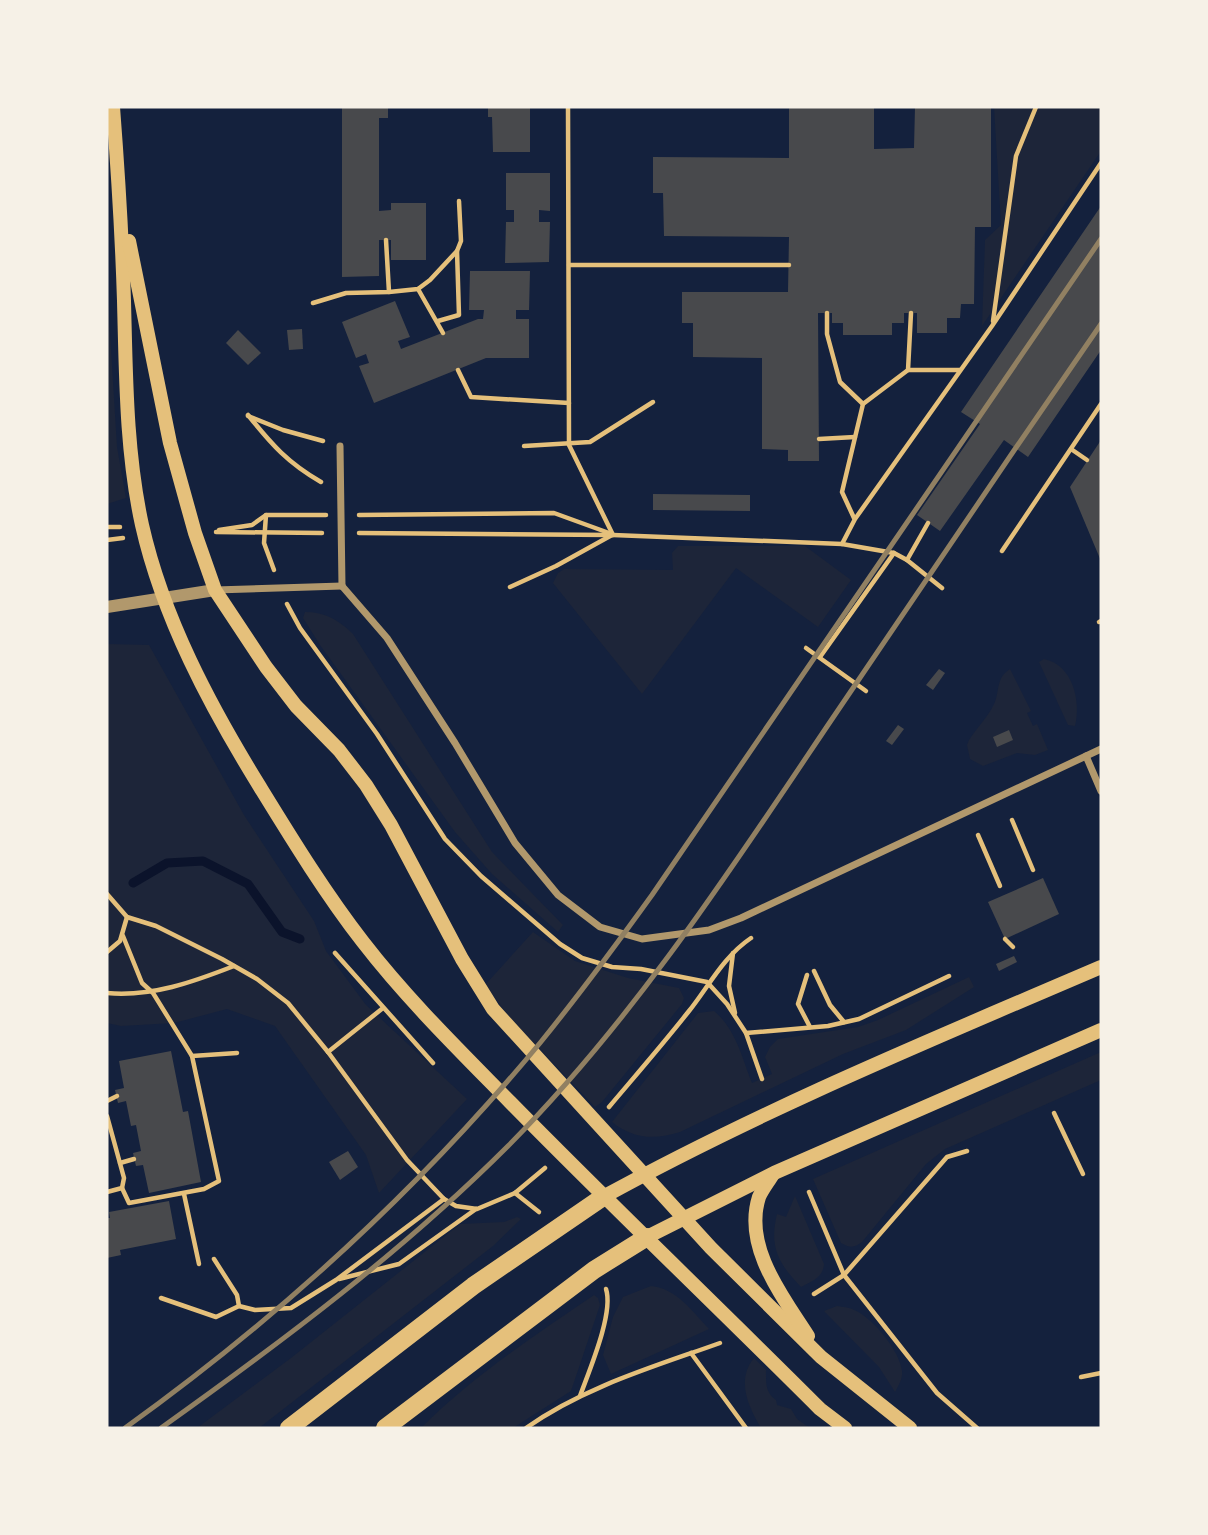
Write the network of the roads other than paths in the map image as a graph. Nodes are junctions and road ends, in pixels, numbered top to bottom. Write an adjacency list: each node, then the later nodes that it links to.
1 (113, 107): 2 (main road)
2 (121, 202): 5 (main road); 6 (main road)
3 (340, 446): 4 (street)
4 (342, 586): 5 (street); 9 (street)
5 (215, 590): 6 (street); 14 (main road)
6 (163, 597): 7 (street); 15 (main road)
7 (107, 607)
8 (1101, 749): 9 (street)
9 (1086, 756): 10 (street)
10 (1101, 791)
11 (1101, 967): 14 (main road)
12 (1101, 1030): 13 (main road)
13 (774, 1173): 16 (main road); 18 (main road)
14 (645, 1174): 15 (main road); 16 (main road)
15 (603, 1197): 17 (main road); 19 (main road)
16 (684, 1217): 17 (main road); 18 (main road)
17 (647, 1237): 20 (main road); 21 (main road)
18 (821, 1357): 22 (main road)
19 (289, 1428)
20 (385, 1428)
21 (845, 1428)
22 (910, 1428)

